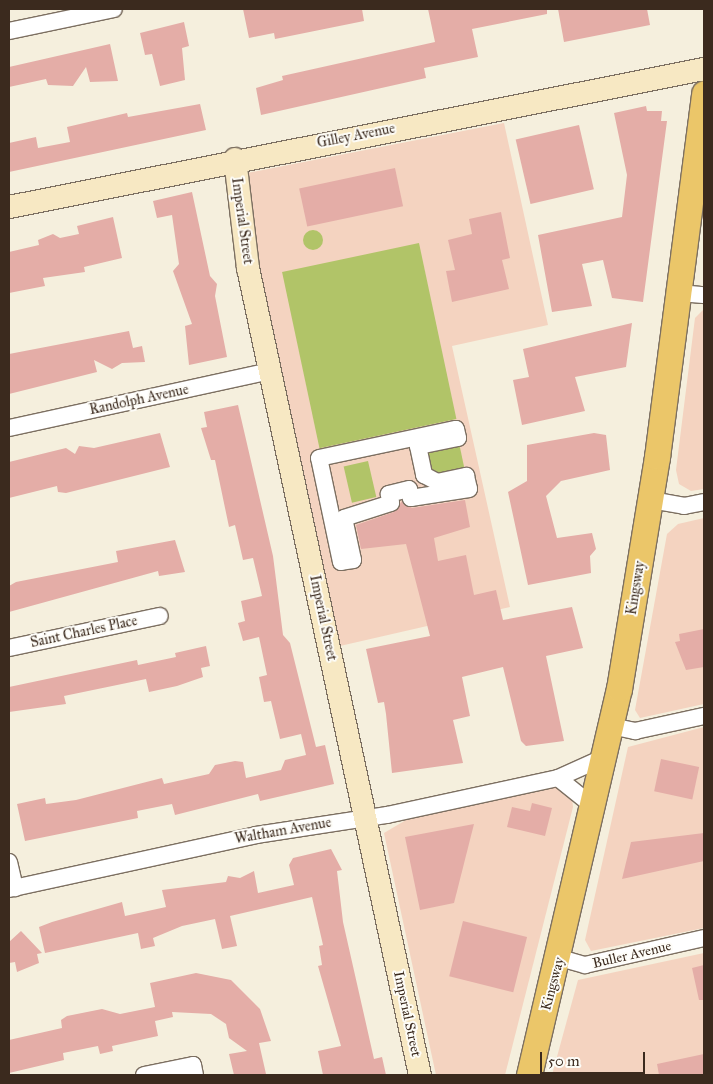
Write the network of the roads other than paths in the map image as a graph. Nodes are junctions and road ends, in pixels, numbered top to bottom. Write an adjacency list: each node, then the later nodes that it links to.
1 (114, 9): 2 (street)
2 (9, 30)
3 (704, 69): 5 (street, Gilley Avenue)
4 (704, 93): 7 (main road, Kingsway)
5 (235, 159): 6 (street, Gilley Avenue); 9 (street, Imperial Street)
6 (9, 208)
7 (679, 293): 8 (street); 12 (main road, Kingsway)
8 (704, 295)
9 (270, 371): 10 (street, Randolph Avenue); 21 (street, Imperial Street)
10 (9, 428)
11 (319, 458): 11 (street)
12 (650, 500): 13 (street); 17 (main road, Kingsway)
13 (704, 502)
14 (160, 616): 15 (street, Saint Charles Place)
15 (9, 648)
16 (704, 716): 17 (street)
17 (611, 726): 18 (main road, Kingsway)
18 (605, 757): 19 (street, Waltham Avenue); 20 (main road, Kingsway)
19 (558, 778): 20 (street); 21 (street, Waltham Avenue)
20 (594, 807): 25 (main road, Kingsway)
21 (365, 818): 23 (street, Waltham Avenue); 28 (street, Imperial Street)
22 (9, 862): 23 (street)
23 (12, 889)
24 (704, 938): 25 (street, Buller Avenue)
25 (560, 958): 29 (main road, Kingsway)
26 (144, 1075): 27 (street)
27 (195, 1075)
28 (420, 1075)
29 (529, 1075)

